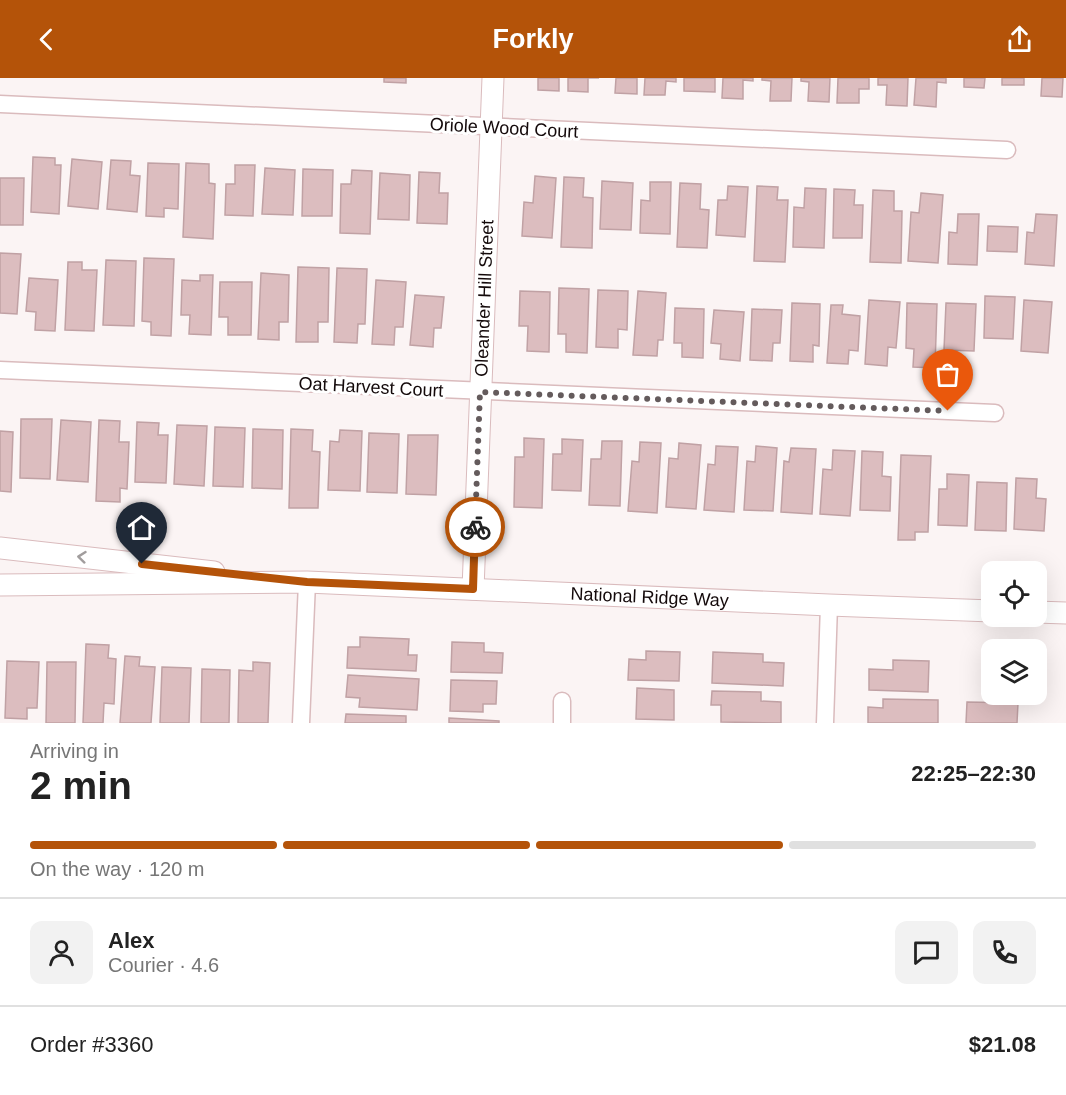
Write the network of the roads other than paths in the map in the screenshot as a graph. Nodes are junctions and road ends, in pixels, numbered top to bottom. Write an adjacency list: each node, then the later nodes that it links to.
1 (493, 78): 3 (street, Oleander Hill Street)
2 (0, 104): 3 (street, Oriole Wood Court)
3 (490, 127): 4 (street, Oriole Wood Court); 6 (street, Oleander Hill Street)
4 (1007, 150)
5 (0, 370): 6 (street, Oat Harvest Court)
6 (480, 392): 7 (street, Oat Harvest Court); 11 (street, Oleander Hill Street)
7 (995, 413)
8 (0, 548): 9 (street, National Ridge Way, one-way to 8)
9 (307, 582): 10 (street, National Ridge Way); 11 (street, National Ridge Way); 17 (street)
10 (0, 585)
11 (473, 589): 12 (street, National Ridge Way)
12 (829, 605): 13 (street, National Ridge Way); 19 (street)
13 (981, 611)
14 (1047, 613): 15 (street)
15 (1066, 614)
16 (562, 701): 18 (street)
17 (301, 723)
18 (562, 723)
19 (825, 723)

